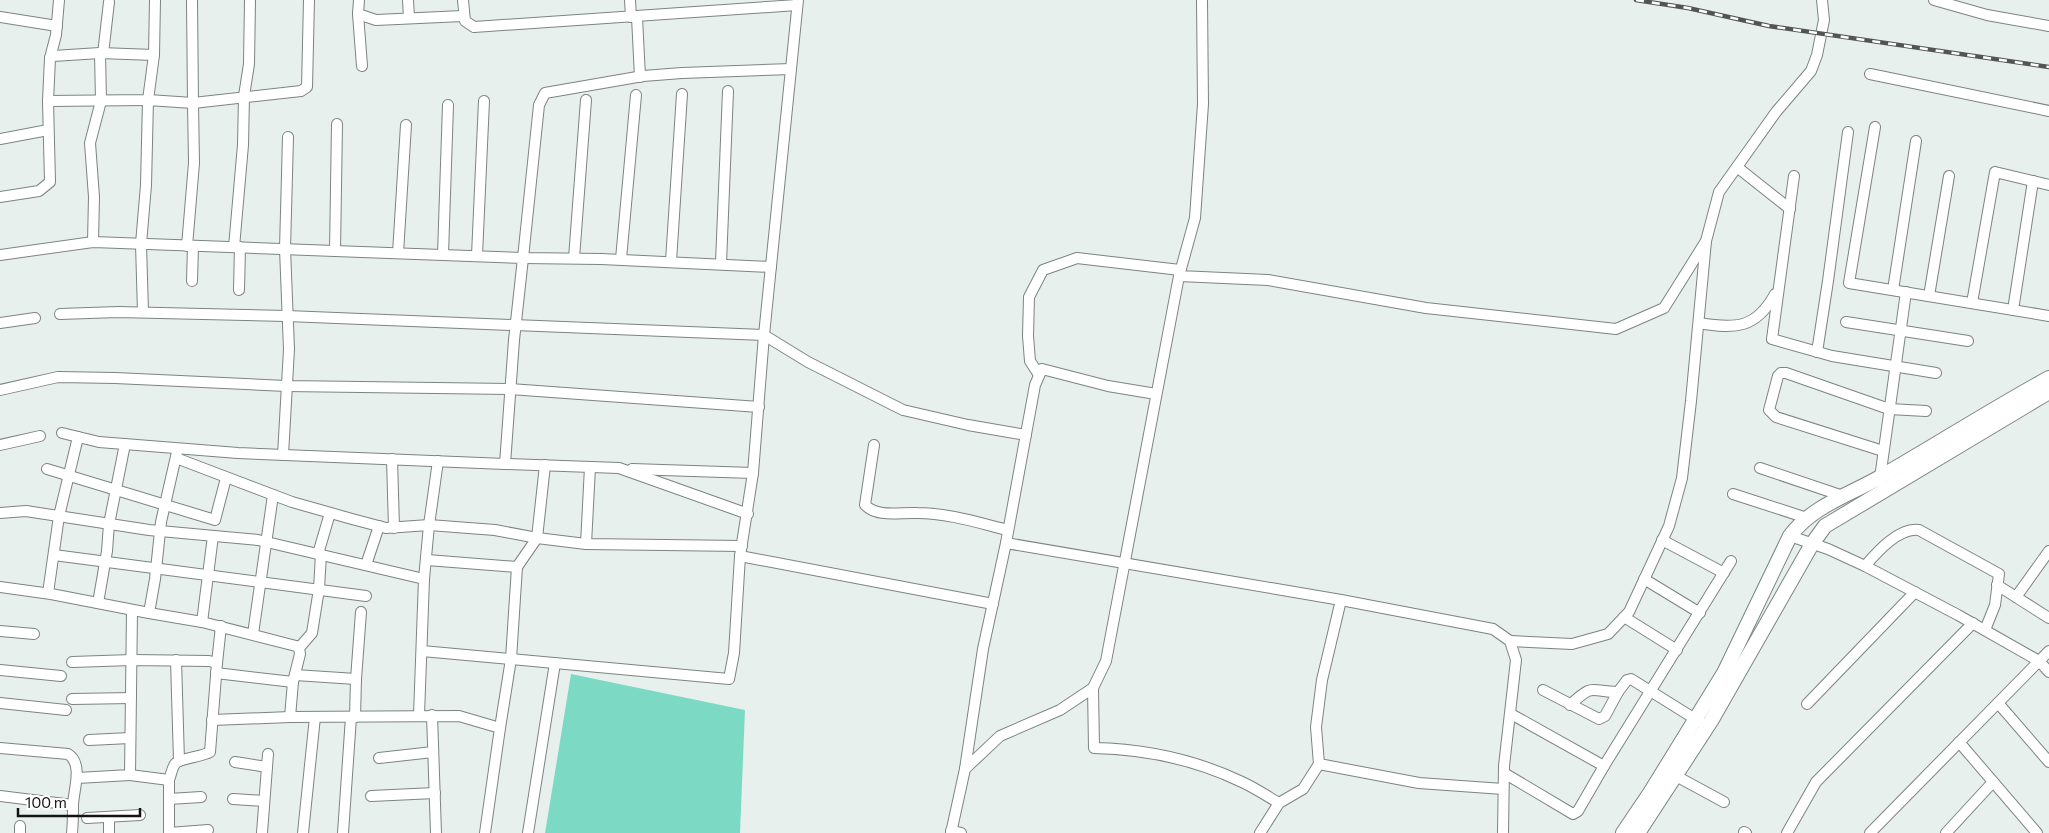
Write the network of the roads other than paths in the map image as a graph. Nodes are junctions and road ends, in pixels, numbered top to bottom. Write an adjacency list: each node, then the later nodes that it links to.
1 (59, 0): 20 (street)
2 (155, 0): 24 (street)
3 (192, 0): 38 (street)
4 (250, 0): 32 (street)
5 (309, 0): 32 (street)
6 (359, 0): 15 (street)
7 (408, 0): 19 (street)
8 (463, 0): 17 (street)
9 (630, 0): 18 (street)
10 (1202, 0): 73 (street)
11 (1822, 0): 49 (street)
12 (1934, 0): 21 (street)
13 (109, 2): 23 (street)
14 (798, 2): 18 (street); 26 (street)
15 (358, 14): 19 (street); 25 (street)
16 (0, 16): 20 (street)
17 (464, 16): 18 (street); 19 (street)
18 (634, 17): 28 (street)
19 (408, 18)
20 (57, 26): 22 (street)
21 (2049, 26)
22 (51, 54): 23 (street); 35 (street)
23 (101, 54): 24 (street); 36 (street)
24 (154, 55): 33 (street)
25 (362, 66)
26 (791, 69): 28 (street); 72 (street)
27 (1870, 74): 40 (street)
28 (640, 77): 67 (street)
29 (728, 91): 71 (street)
30 (682, 94): 70 (street)
31 (636, 95): 69 (street)
32 (244, 96): 38 (street); 60 (street)
33 (148, 100): 36 (street); 38 (street); 58 (street)
34 (586, 100): 68 (street)
35 (48, 101): 36 (street); 44 (street)
36 (101, 101): 57 (street)
37 (484, 101): 66 (street)
38 (193, 103): 59 (street)
39 (448, 105): 64 (street)
40 (2049, 111)
41 (337, 124): 62 (street)
42 (406, 125): 63 (street)
43 (1875, 127): 77 (street)
44 (48, 130): 47 (street); 54 (street)
45 (1848, 132): 94 (street)
46 (288, 137): 61 (street)
47 (0, 139)
48 (1916, 141): 77 (street)
49 (1737, 167): 55 (street); 56 (street)
50 (1794, 176): 55 (street)
51 (1949, 176): 79 (street)
52 (2033, 181): 53 (street); 80 (street); 81 (street)
53 (2049, 185)
54 (0, 197)
55 (1790, 209): 75 (street)
56 (1706, 241): 73 (street); 89 (street)
57 (93, 242): 58 (street); 65 (street)
58 (141, 244): 59 (street); 82 (street)
59 (190, 246): 60 (street); 74 (street)
60 (237, 247): 61 (street); 76 (street)
61 (285, 249): 62 (street); 84 (street)
62 (335, 251): 63 (street)
63 (398, 253): 64 (street)
64 (443, 254): 66 (street)
65 (0, 255)
66 (477, 255): 67 (street)
67 (523, 258): 68 (street); 90 (street)
68 (574, 258): 69 (street)
69 (622, 259): 70 (street)
70 (671, 262): 71 (street)
71 (721, 264): 72 (street)
72 (771, 267): 92 (street)
73 (1180, 273): 97 (street); 103 (street)
74 (192, 281)
75 (1779, 287): 89 (street); 94 (street)
76 (239, 290)
77 (1893, 290): 78 (street)
78 (1906, 292): 79 (street); 91 (street)
79 (1930, 296): 80 (street)
80 (1972, 303): 81 (street)
81 (2013, 310): 85 (street)
82 (143, 312): 83 (street); 84 (street)
83 (60, 314)
84 (287, 316): 90 (street); 99 (street)
85 (2049, 316)
86 (35, 318): 88 (street)
87 (1846, 322): 91 (street)
88 (0, 323)
89 (1698, 323): 149 (street)
90 (516, 324): 92 (street); 100 (street)
91 (1900, 330): 93 (street); 95 (street)
92 (764, 335): 104 (street); 108 (street)
93 (1968, 341)
94 (1817, 352): 95 (street)
95 (1895, 366): 96 (street); 105 (street)
96 (1936, 373)
97 (1039, 375): 103 (street); 108 (street)
98 (2049, 378): 128 (street)
99 (286, 386): 100 (street); 101 (street); 116 (street)
100 (510, 389): 104 (street); 119 (street)
101 (0, 390)
102 (2049, 392): 128 (street)
103 (1156, 394): 160 (street)
104 (759, 407): 125 (street)
105 (1889, 409): 106 (street); 114 (street); 114 (street)
106 (1926, 411)
107 (62, 433): 110 (street)
108 (1026, 435): 144 (street)
109 (40, 436): 111 (street)
110 (78, 437): 112 (street); 126 (street)
111 (0, 444)
112 (125, 444): 115 (street); 129 (street)
113 (874, 445): 144 (street)
114 (1883, 451): 128 (street)
115 (177, 453): 116 (street); 127 (street); 133 (street)
116 (283, 455): 117 (street)
117 (392, 459): 118 (street); 143 (street)
118 (438, 461): 119 (street); 141 (street)
119 (505, 464): 120 (street)
120 (546, 465): 121 (street); 148 (street)
121 (590, 467): 122 (street); 152 (street)
122 (619, 468): 125 (street); 136 (street)
123 (1760, 468): 132 (street)
124 (47, 469): 126 (street)
125 (753, 473): 136 (street)
126 (68, 476): 129 (street); 137 (street)
127 (226, 478): 131 (street); 139 (street)
128 (1882, 483): 132 (street); 153 (street)
129 (115, 490): 133 (street); 140 (street)
130 (1733, 494): 138 (street)
131 (273, 495): 135 (street); 150 (street)
132 (1843, 496): 138 (street)
133 (165, 504): 139 (street); 145 (street)
134 (0, 513): 137 (street)
135 (330, 513): 142 (street); 156 (street)
136 (748, 514): 154 (street)
137 (59, 516): 140 (street); 157 (street)
138 (1807, 518): 147 (street)
139 (215, 520): 146 (street)
140 (109, 524): 145 (street); 159 (street)
141 (429, 525): 143 (street); 148 (street); 158 (street)
142 (379, 526): 143 (street); 163 (street)
143 (394, 528)
144 (1008, 530): 151 (street)
145 (160, 531): 146 (street); 165 (street)
146 (212, 536): 150 (street); 167 (street)
147 (1790, 536): 153 (street); 229 (street)
148 (537, 538): 152 (street); 164 (street)
149 (1662, 540): 166 (street); 169 (street)
150 (267, 542): 156 (street); 170 (street)
151 (1006, 543): 160 (street); 180 (street)
152 (586, 544): 154 (street)
153 (1812, 544): 162 (street); 229 (street)
154 (741, 551): 180 (street); 204 (street)
155 (2049, 551): 177 (street)
156 (320, 554): 163 (street); 173 (street)
157 (54, 555): 159 (street); 175 (street)
158 (427, 560): 164 (street); 168 (street)
159 (105, 562): 165 (street); 179 (street)
160 (1125, 562): 178 (street); 211 (street)
161 (1731, 562): 166 (street)
162 (1861, 564): 171 (street); 174 (street)
163 (366, 565): 168 (street)
164 (517, 567): 199 (street)
165 (156, 570): 167 (street); 184 (street)
166 (1724, 573): 183 (street)
167 (208, 574): 170 (street); 187 (street)
168 (424, 579): 197 (street)
169 (1644, 579): 183 (street); 185 (street)
170 (262, 582): 173 (street); 193 (street)
171 (1997, 585): 177 (street); 190 (street)
172 (0, 587): 175 (street)
173 (319, 589): 176 (street); 195 (street)
174 (1915, 592): 188 (street); 219 (street)
175 (48, 594): 179 (street)
176 (366, 596)
177 (2016, 597): 186 (street)
178 (1341, 600): 194 (street); 241 (street)
179 (98, 603): 181 (street)
180 (993, 604): 244 (street)
181 (132, 610): 184 (street); 200 (street)
182 (361, 612): 210 (street)
183 (1700, 613): 196 (street)
184 (149, 614): 187 (street)
185 (1624, 618): 194 (street); 196 (street)
186 (2049, 618)
187 (202, 622): 189 (street)
188 (1973, 623): 190 (street); 282 (street)
189 (221, 626): 193 (street); 205 (street)
190 (1984, 630): 202 (street)
191 (0, 631): 192 (street)
192 (34, 634)
193 (253, 634): 195 (street)
194 (1510, 641): 222 (street)
195 (299, 648): 209 (street)
196 (1677, 650): 213 (street)
197 (422, 651): 199 (street); 223 (street)
198 (2049, 651): 202 (street)
199 (511, 659): 204 (street); 230 (street)
200 (132, 660): 201 (street); 203 (street); 215 (street)
201 (176, 660): 205 (street); 238 (street)
202 (2039, 661): 207 (street); 218 (street)
203 (72, 662)
204 (555, 663): 277 (street)
205 (217, 668): 209 (street); 228 (street)
206 (0, 670): 208 (street)
207 (2049, 672)
208 (61, 676)
209 (294, 678): 210 (street); 225 (street)
210 (356, 678): 227 (street)
211 (1093, 688): 244 (street); 260 (street)
212 (1543, 690): 220 (street)
213 (1651, 691): 214 (street); 229 (street); 242 (street)
214 (1618, 692): 220 (street); 220 (street)
215 (131, 698): 216 (street); 231 (street)
216 (72, 699)
217 (0, 703): 221 (street)
218 (1998, 703): 233 (street); 240 (street)
219 (1807, 704)
220 (1570, 705)
221 (66, 710)
222 (1511, 714): 242 (street); 245 (street)
223 (419, 715): 224 (street); 227 (street)
224 (432, 715): 230 (street); 235 (street)
225 (290, 717): 226 (street); 228 (street)
226 (315, 717): 227 (street); 273 (street)
227 (353, 717): 274 (street)
228 (212, 720): 238 (street)
229 (1702, 723): 247 (street); 280 (street)
230 (500, 728): 276 (street)
231 (130, 738): 232 (street); 246 (street)
232 (88, 740)
233 (1959, 742): 250 (street); 268 (street)
234 (0, 748): 248 (street)
235 (433, 752): 237 (street); 252 (street)
236 (268, 754): 243 (street)
237 (378, 758)
238 (179, 761): 249 (street)
239 (236, 762): 243 (street)
240 (2049, 762)
241 (1319, 764): 251 (street); 260 (street)
242 (1604, 766): 245 (street)
243 (267, 767): 258 (street)
244 (965, 769): 267 (street)
245 (1504, 774): 251 (street)
246 (130, 775): 248 (street); 249 (street)
247 (1676, 776): 259 (street); 281 (street)
248 (77, 778): 261 (street)
249 (169, 780): 256 (street)
250 (1993, 782): 266 (street); 283 (street)
251 (1504, 789): 279 (street)
252 (435, 794): 254 (street); 275 (street)
253 (0, 796): 261 (street)
254 (371, 796)
255 (201, 797): 256 (street)
256 (169, 799): 271 (street)
257 (233, 799): 258 (street)
258 (264, 801): 272 (street)
259 (1724, 802)
260 (1278, 803): 278 (street)
261 (73, 805): 269 (street)
262 (140, 815): 263 (street)
263 (109, 817): 264 (street); 270 (street)
264 (87, 818)
265 (208, 830): 271 (street)
266 (2032, 831)
267 (954, 832)
268 (1873, 832)
269 (72, 833)
270 (109, 833)
271 (169, 833)
272 (262, 833)
273 (303, 833)
274 (343, 833)
275 (436, 833)
276 (485, 833)
277 (528, 833)
278 (1260, 833)
279 (1503, 833)
280 (1623, 833)
281 (1638, 833)
282 (1788, 833)
283 (1946, 833)

